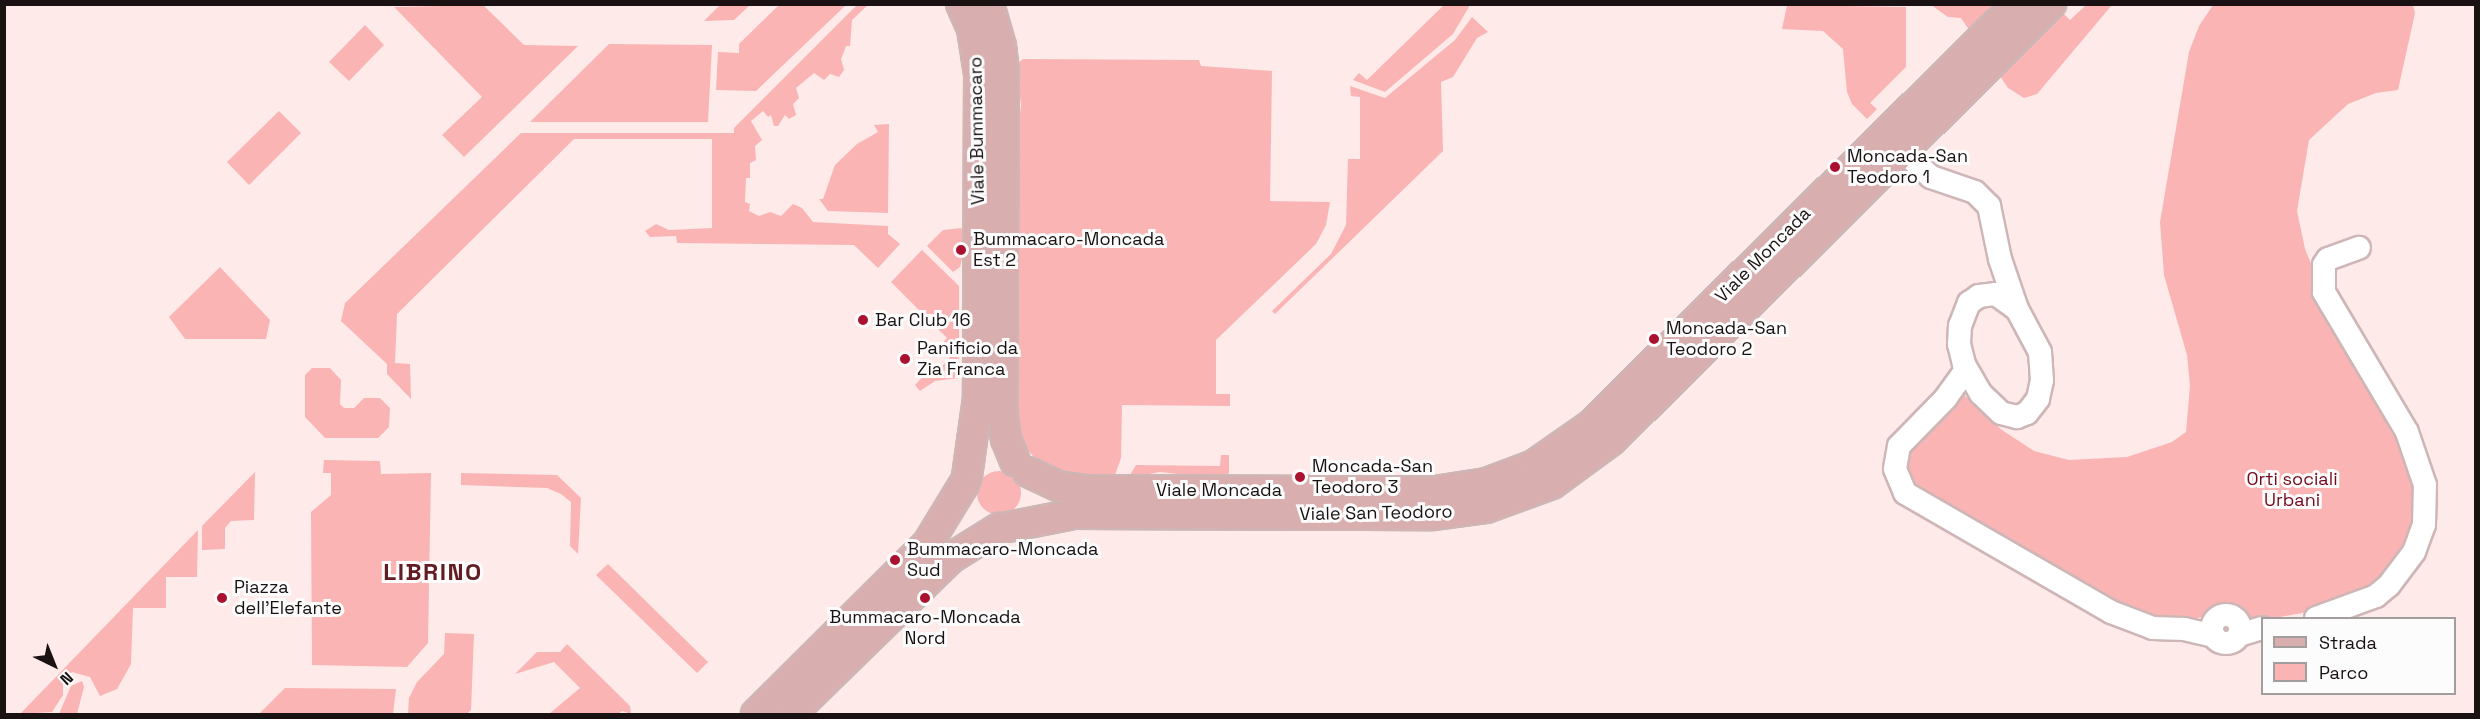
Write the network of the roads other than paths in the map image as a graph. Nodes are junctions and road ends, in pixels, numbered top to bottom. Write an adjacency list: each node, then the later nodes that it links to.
1 (961, 4): 12 (main road, Viale Bummacaro)
2 (989, 4): 12 (main road)
3 (2017, 4): 5 (main road, Viale Moncada)
4 (2051, 4): 5 (main road)
5 (1934, 103): 6 (main road, Viale Moncada)
6 (1894, 143): 8 (street); 15 (main road, Viale Moncada)
7 (2360, 248): 18 (street)
8 (2000, 259): 9 (street); 10 (street)
9 (1986, 294): 10 (street); 11 (street)
10 (2017, 309): 11 (street)
11 (1972, 380): 19 (street)
12 (990, 410): 13 (main road); 14 (main road, Viale Bummacaro)
13 (1021, 466): 14 (main road); 15 (main road, Viale Moncada); 16 (main road)
14 (965, 480): 16 (main road); 17 (main road, Viale Bummacaro)
15 (1084, 502): 16 (main road)
16 (1004, 527): 17 (main road)
17 (940, 551): 20 (main road, Viale Bummacaro); 21 (main road)
18 (2319, 617)
19 (2261, 626)
20 (756, 714)
21 (791, 714)

